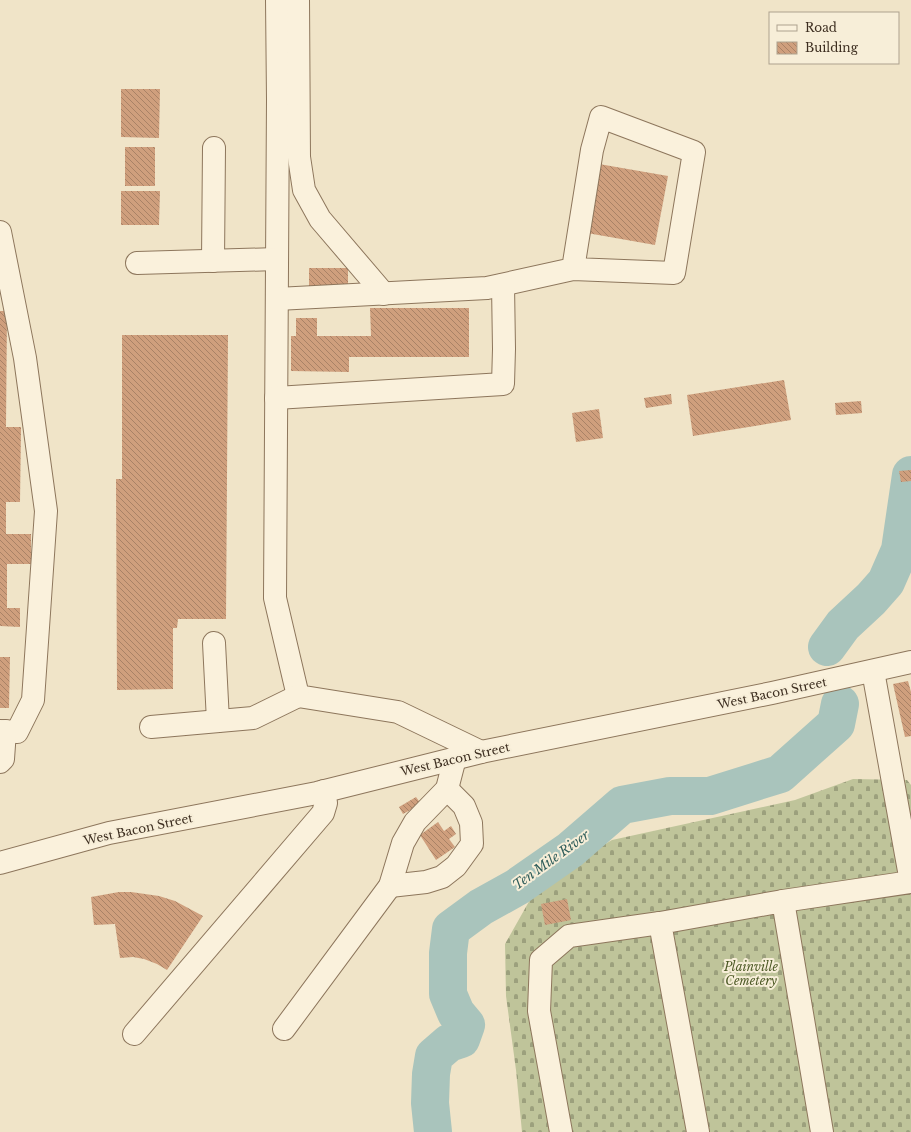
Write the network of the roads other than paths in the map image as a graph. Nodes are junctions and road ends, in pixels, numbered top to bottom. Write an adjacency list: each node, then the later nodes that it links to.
1 (276, 0): 5 (street)
2 (298, 0): 10 (street)
3 (214, 148): 6 (street)
4 (0, 232): 19 (street)
5 (277, 259): 6 (street); 11 (street)
6 (213, 261): 7 (street)
7 (137, 263)
8 (573, 269): 8 (street); 9 (street)
9 (503, 285): 10 (street); 12 (street)
10 (384, 294): 11 (street)
11 (277, 299): 12 (street)
12 (276, 398): 16 (street)
13 (214, 643): 17 (street)
14 (911, 662): 15 (street, West Bacon Street)
15 (872, 671): 20 (street, West Bacon Street); 26 (street)
16 (298, 696): 17 (street); 20 (street)
17 (218, 721): 18 (street)
18 (151, 727)
19 (3, 731): 22 (street)
20 (480, 752): 21 (street, West Bacon Street)
21 (456, 758): 23 (street); 24 (street, West Bacon Street)
22 (0, 762)
23 (447, 788): 27 (street); 27 (street)
24 (324, 791): 25 (street, West Bacon Street); 31 (street)
25 (0, 863)
26 (911, 883): 28 (street)
27 (390, 886): 30 (street)
28 (783, 901): 29 (street); 34 (street)
29 (660, 924): 32 (street); 33 (street)
30 (284, 1029)
31 (134, 1034)
32 (561, 1132)
33 (698, 1132)
34 (822, 1132)

